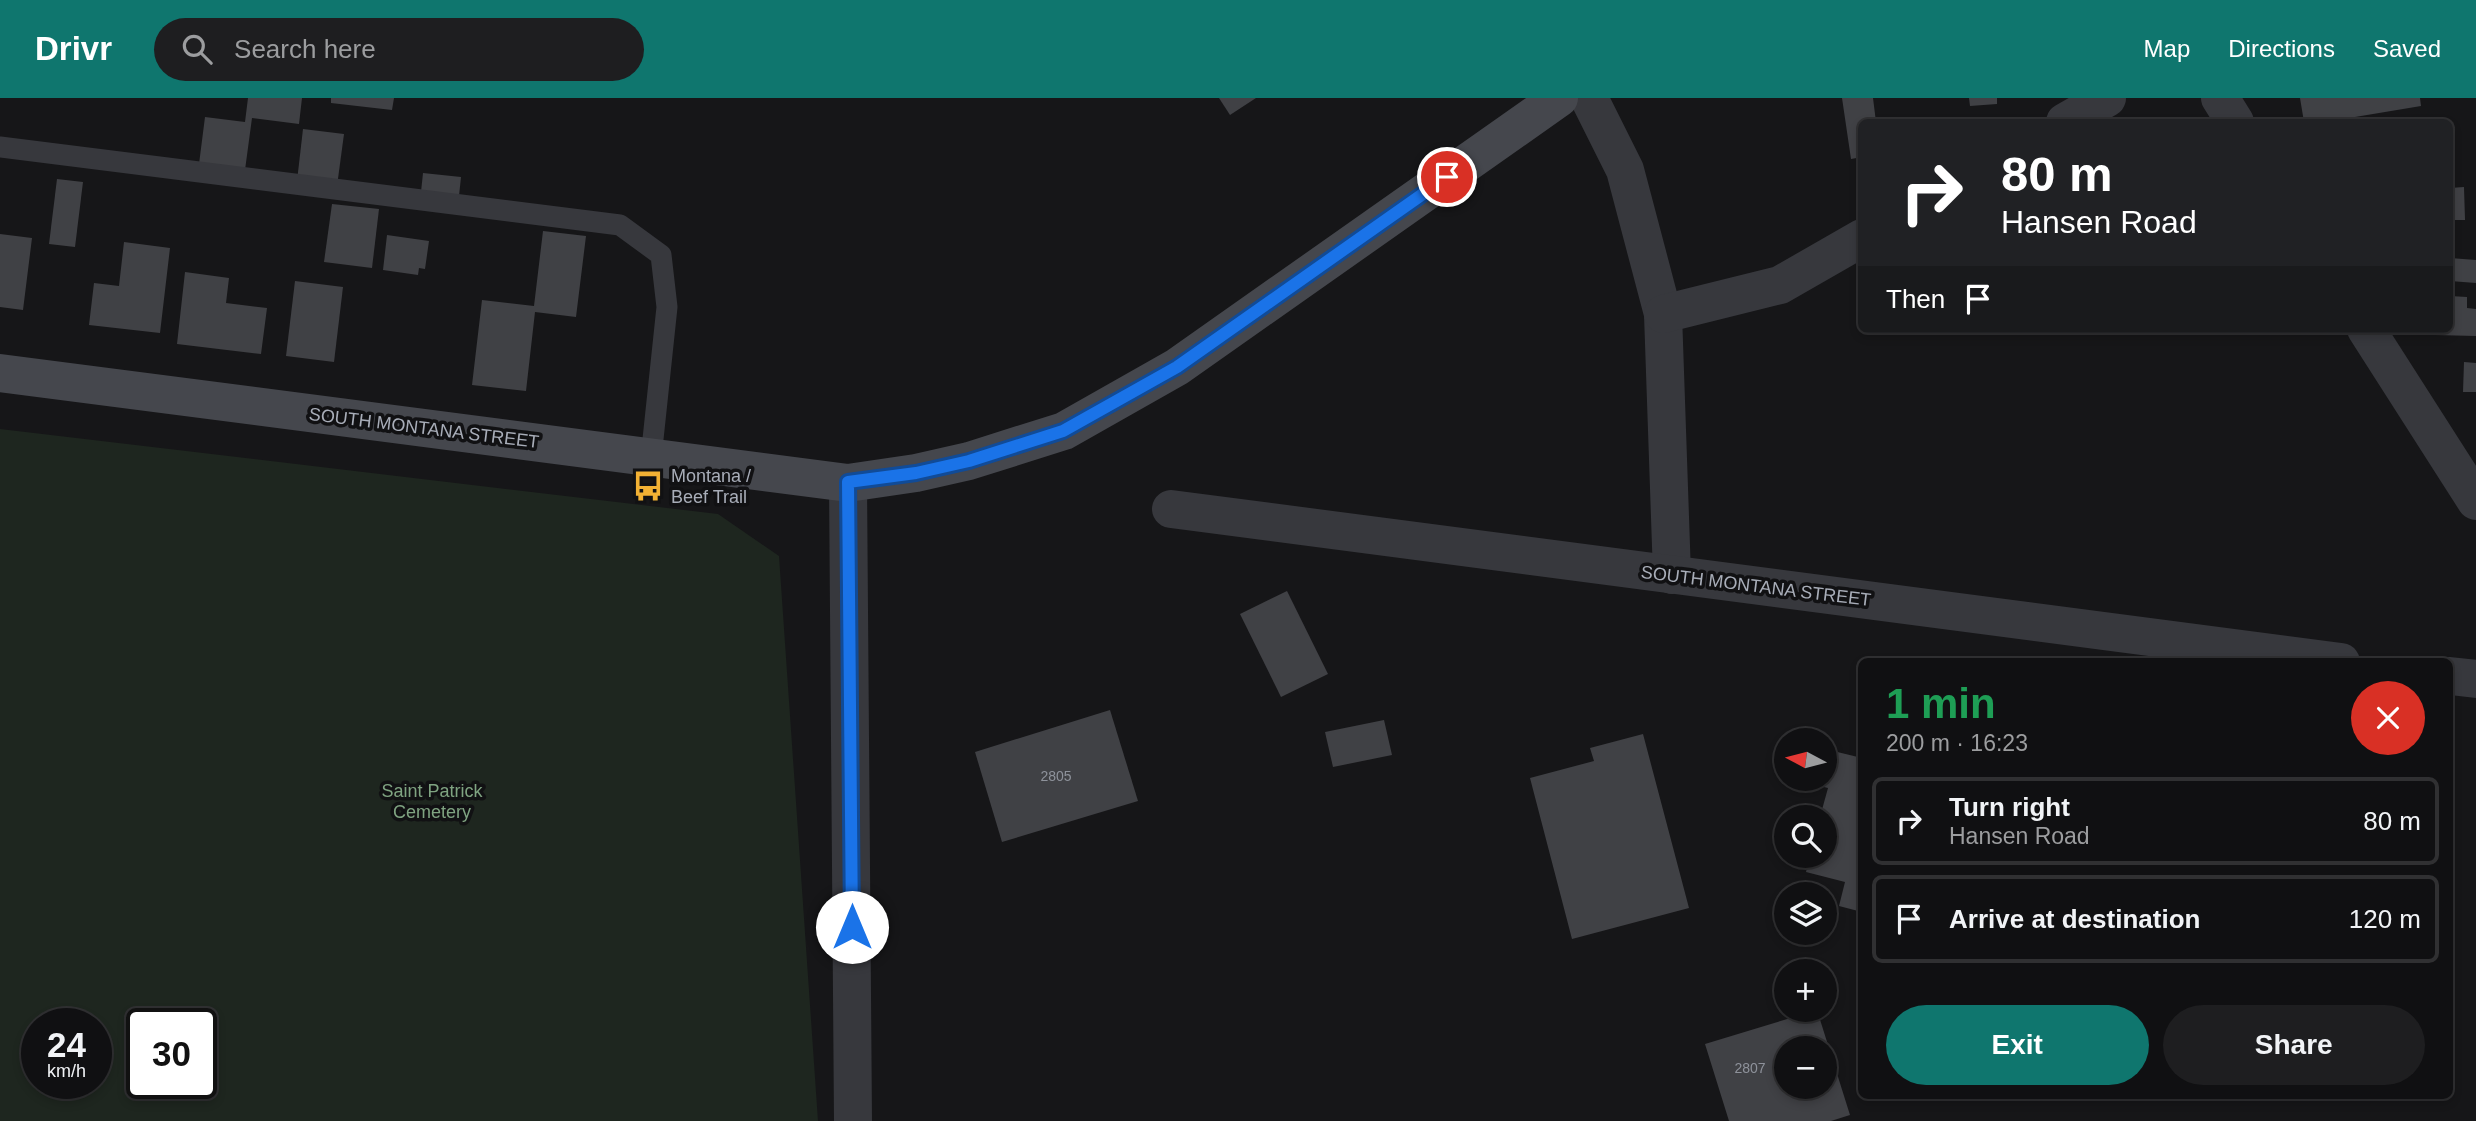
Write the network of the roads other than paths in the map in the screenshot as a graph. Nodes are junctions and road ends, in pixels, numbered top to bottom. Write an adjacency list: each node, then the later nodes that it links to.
1 (1559, 98): 13 (street, SOUTH MONTANA STREET)
2 (1589, 98): 9 (street)
3 (2107, 98): 5 (street)
4 (2220, 98): 6 (street)
5 (2069, 119)
6 (2233, 119)
7 (0, 146): 12 (lane)
8 (1858, 240): 9 (street)
9 (1663, 314): 16 (street)
10 (2370, 333): 14 (street)
11 (0, 373): 12 (street, SOUTH MONTANA STREET)
12 (651, 458): 13 (street, SOUTH MONTANA STREET)
13 (848, 482): 20 (street)
14 (2476, 501)
15 (1171, 509): 16 (street, SOUTH MONTANA STREET)
16 (1672, 575): 17 (street, SOUTH MONTANA STREET)
17 (2310, 658)
18 (2453, 676): 19 (street)
19 (2476, 679)
20 (853, 1121)

